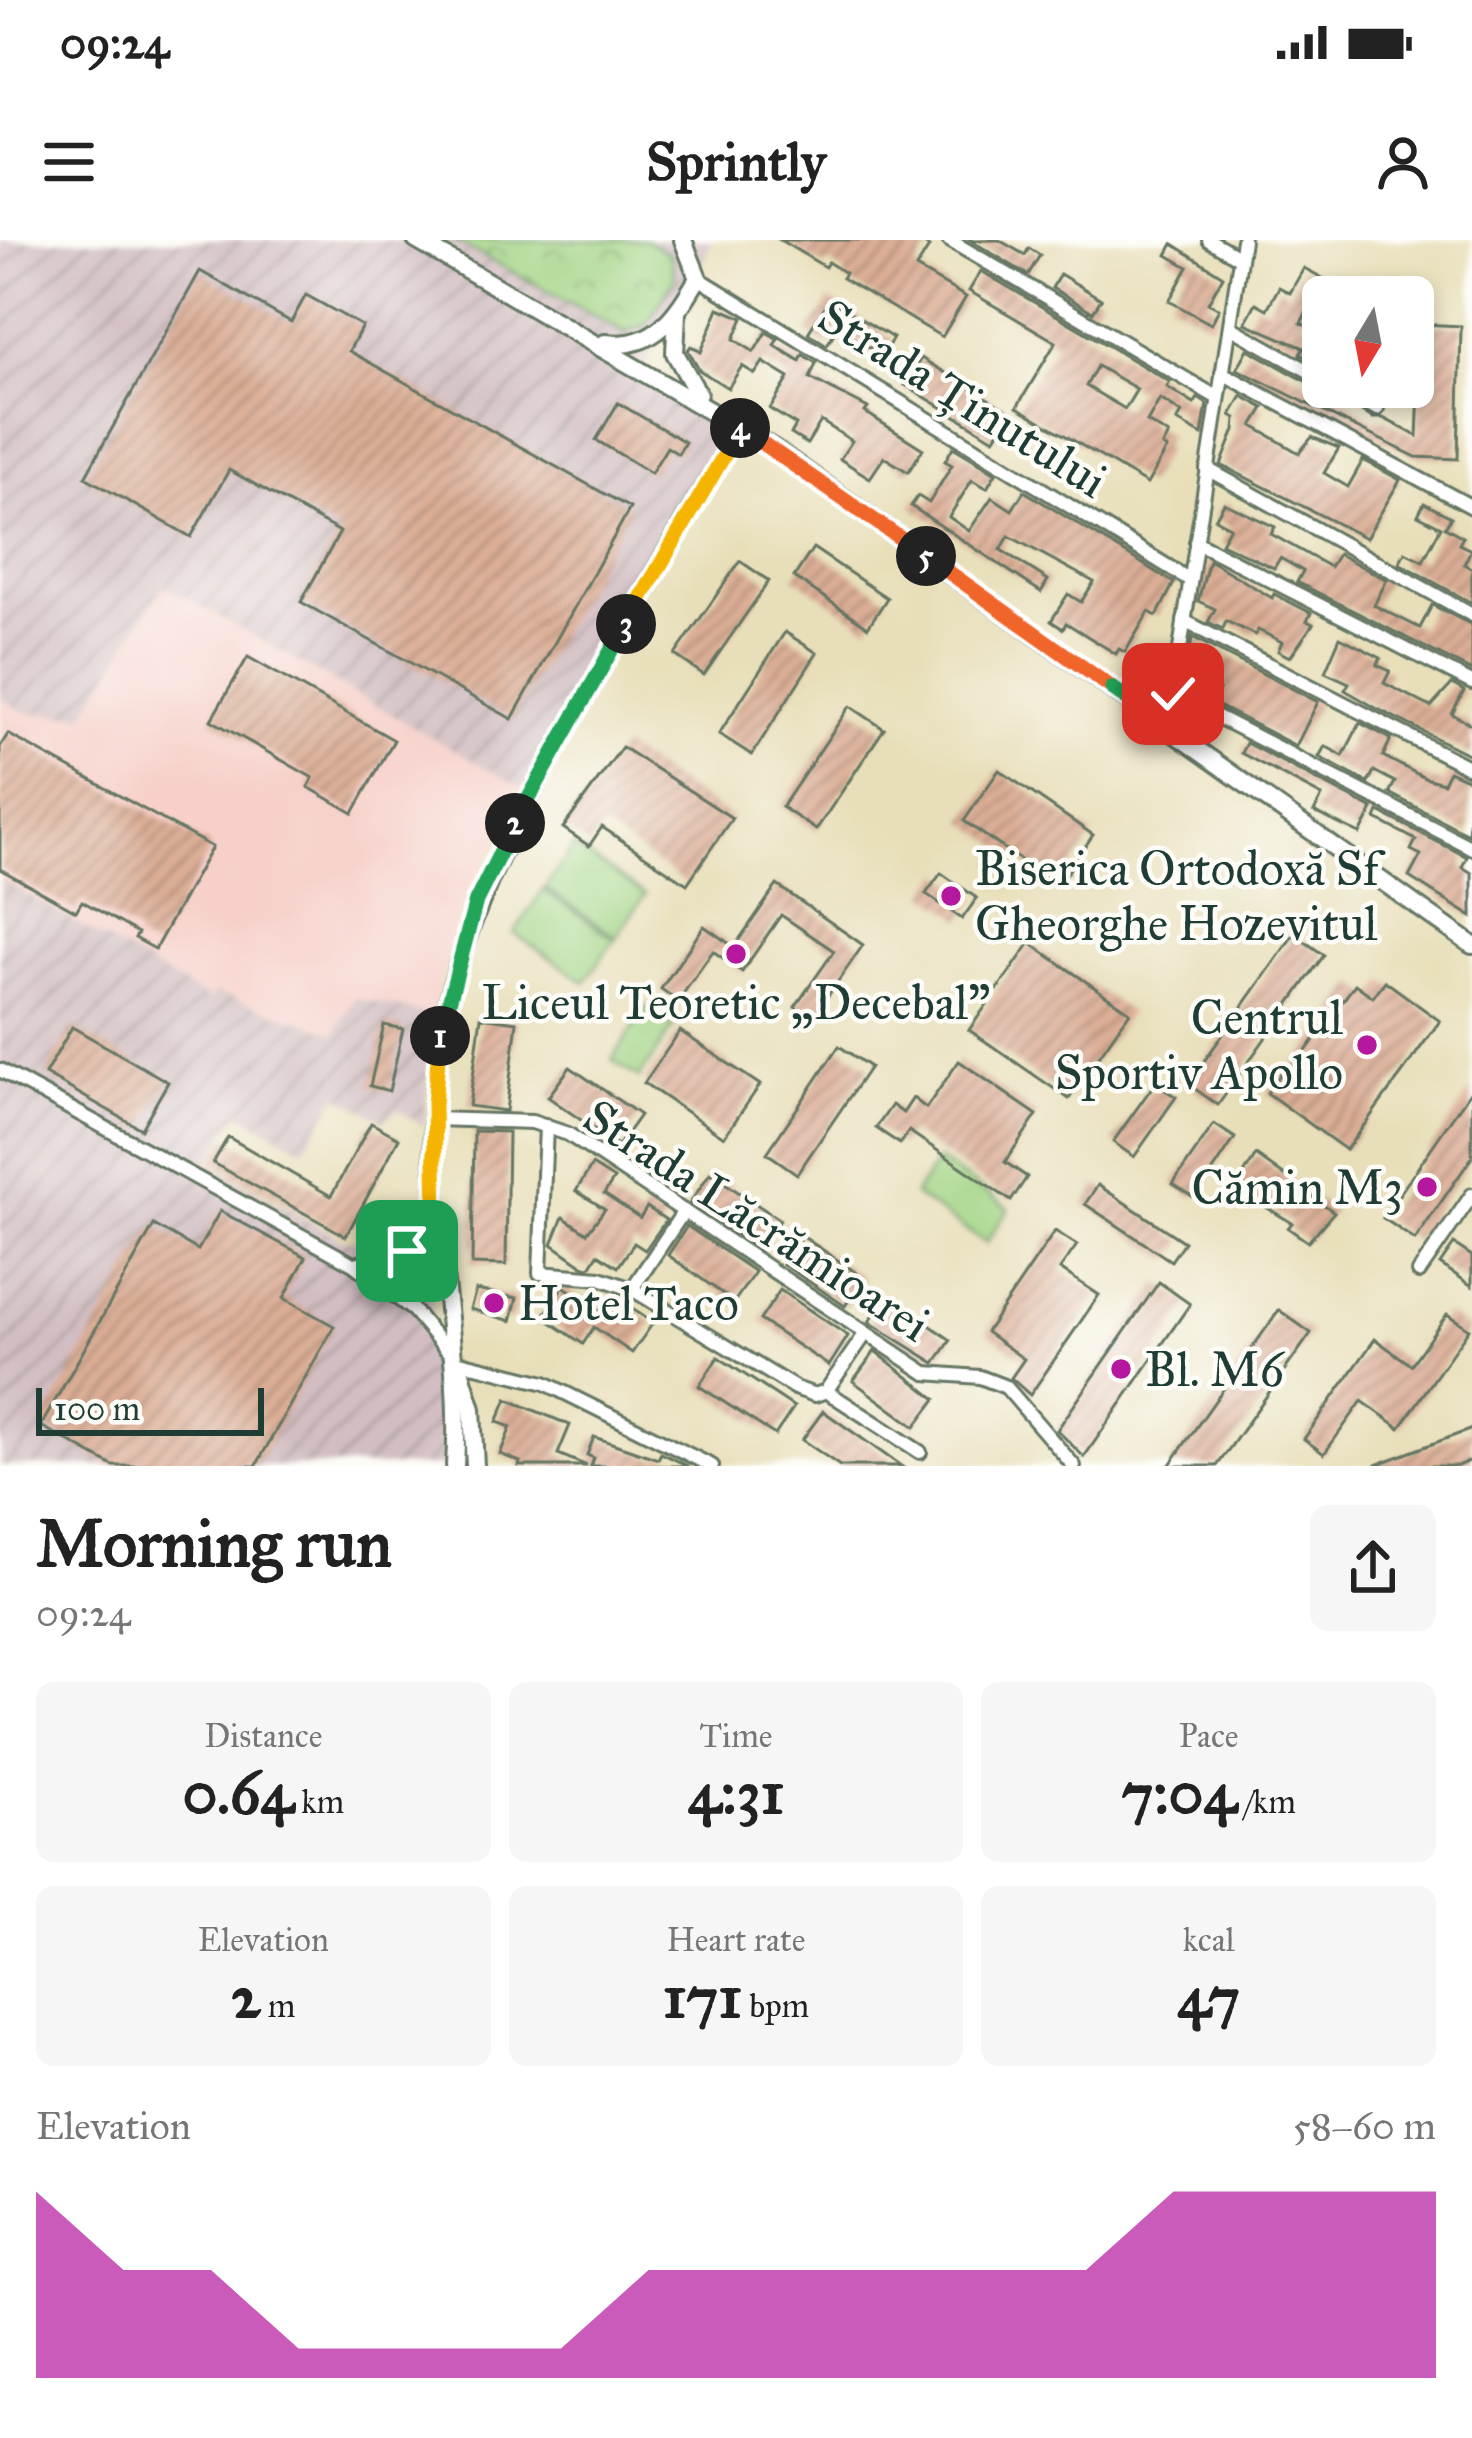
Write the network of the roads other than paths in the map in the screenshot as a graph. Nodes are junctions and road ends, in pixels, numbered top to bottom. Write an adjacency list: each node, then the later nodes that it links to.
1 (416, 240): 10 (street)
2 (949, 240): 13 (street)
3 (1209, 240): 6 (street)
4 (1243, 240): 6 (street)
5 (690, 242): 7 (street)
6 (1240, 258): 9 (street)
7 (698, 278): 8 (street); 19 (street, Strada Ținutului)
8 (677, 314): 10 (street); 14 (street)
9 (1229, 327): 11 (street); 12 (street)
10 (598, 342): 14 (street)
11 (1302, 367)
12 (1222, 373): 13 (street); 17 (street)
13 (1218, 398): 16 (street)
14 (706, 405): 15 (street)
15 (741, 427): 24 (street); 29 (street)
16 (1208, 469): 18 (street); 20 (street)
17 (1472, 507)
18 (1196, 542): 19 (street); 22 (street)
19 (1190, 580): 21 (street)
20 (1472, 615)
21 (1184, 621): 23 (street); 25 (street)
22 (1472, 683)
23 (1173, 694): 24 (street); 26 (street)
24 (1168, 727): 27 (street)
25 (1472, 769)
26 (1472, 848)
27 (1472, 945)
28 (0, 1070): 34 (street)
29 (434, 1119): 30 (street, Strada Lăcrămioarei); 33 (street)
30 (539, 1124): 32 (street, Strada Lăcrămioarei); 36 (street)
31 (1472, 1195): 35 (street)
32 (684, 1211): 36 (street); 37 (street, Strada Lăcrămioarei)
33 (436, 1222): 34 (street); 38 (street)
34 (353, 1264): 38 (street)
35 (1419, 1271)
36 (632, 1289): 39 (street)
37 (866, 1333): 39 (street); 44 (street, Strada Lăcrămioarei)
38 (456, 1361): 41 (street); 42 (street); 43 (street)
39 (826, 1391): 40 (street)
40 (920, 1452)
41 (454, 1466)
42 (475, 1466)
43 (712, 1466)
44 (1074, 1466)

